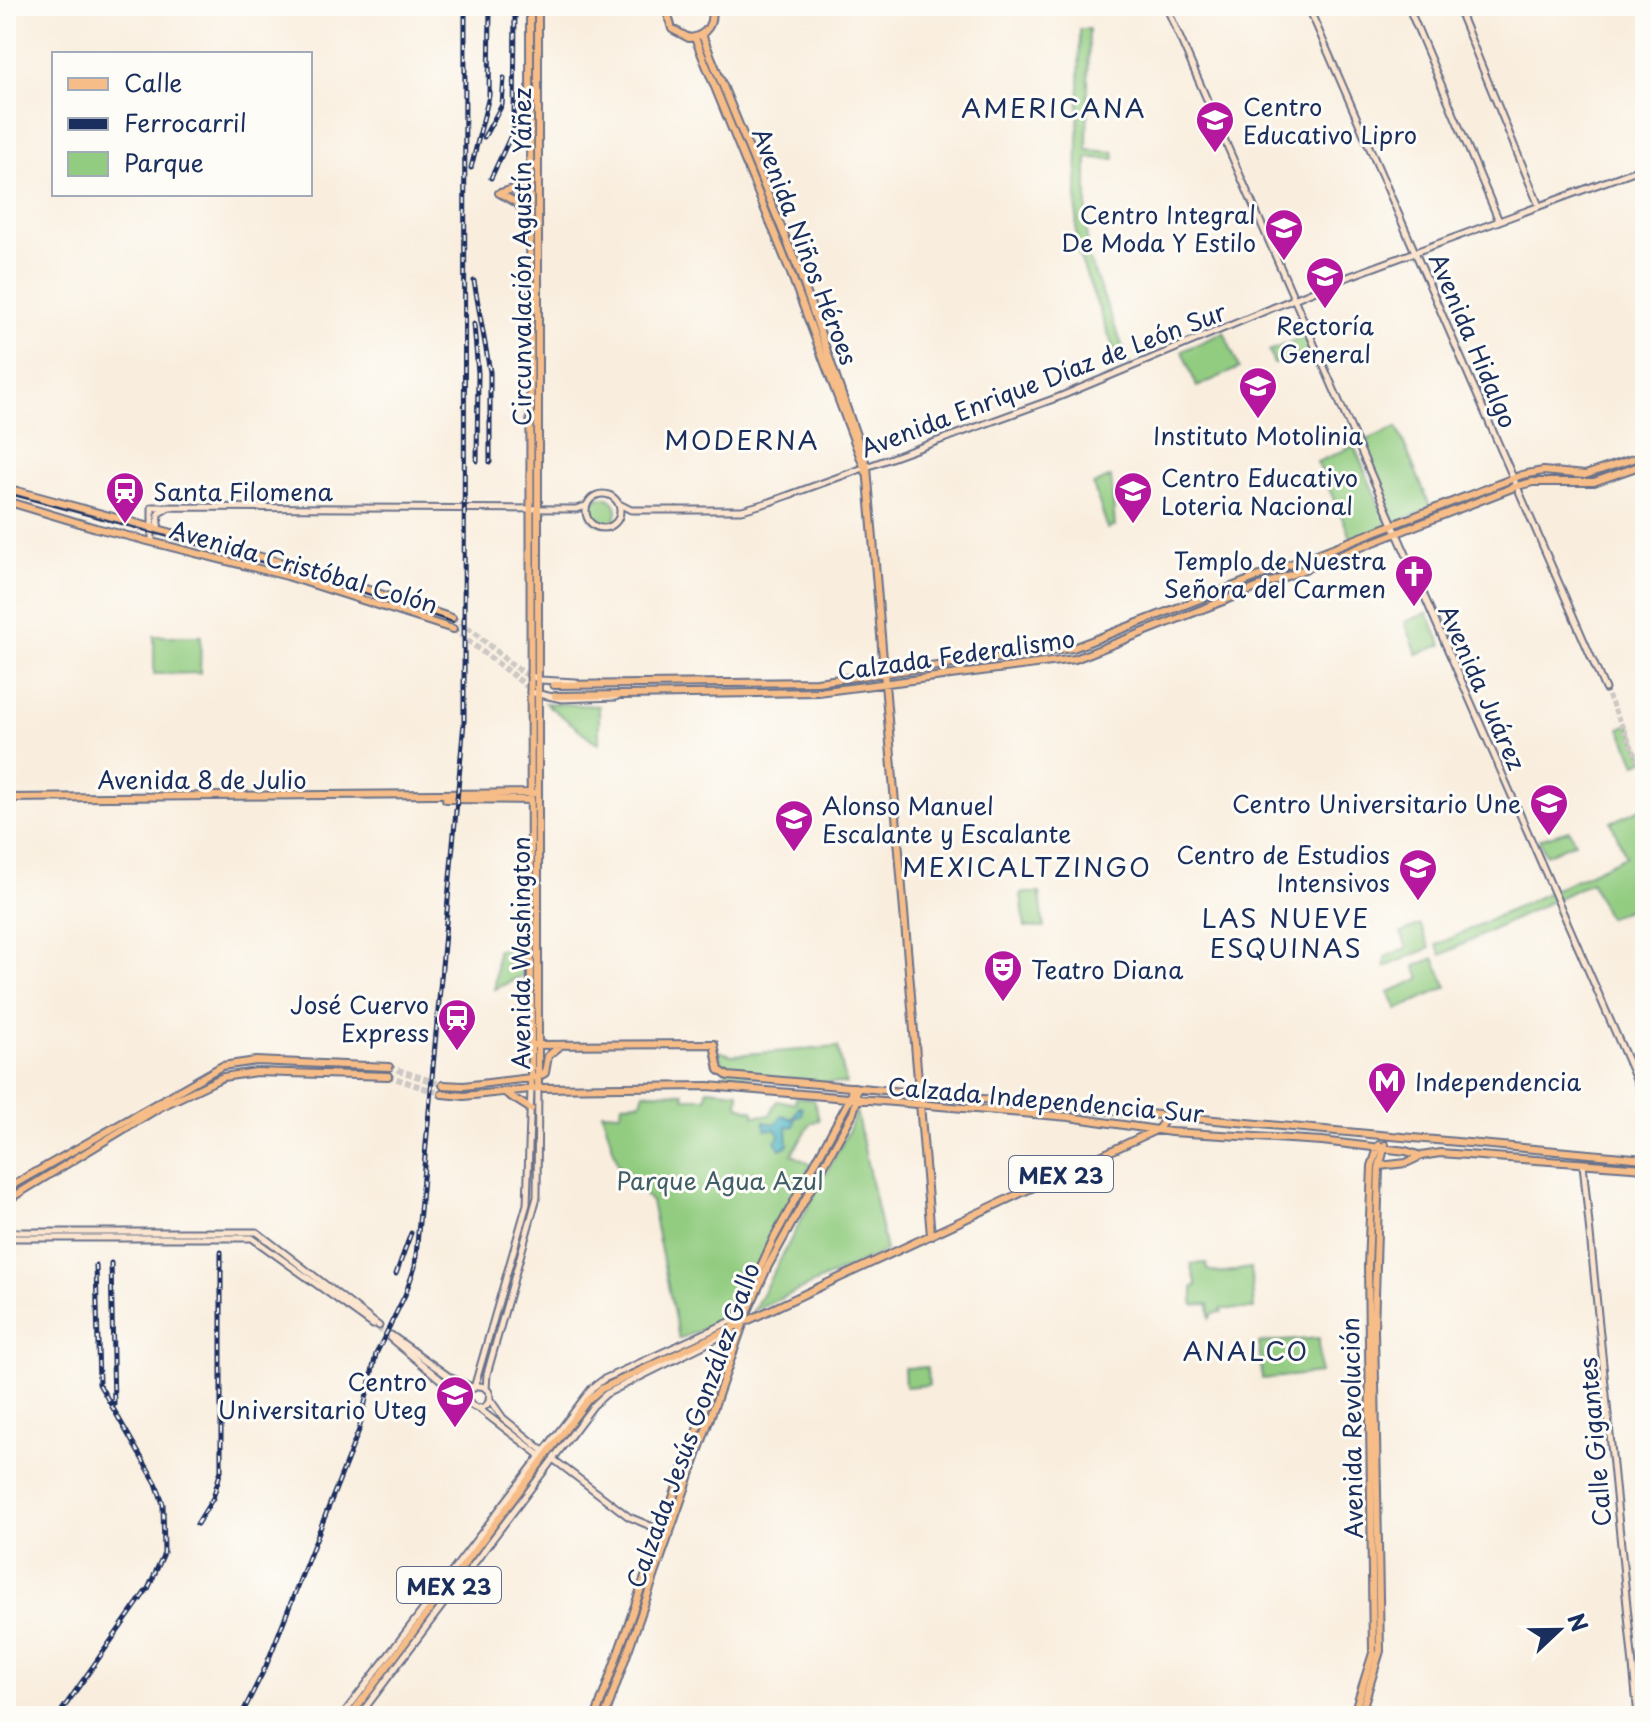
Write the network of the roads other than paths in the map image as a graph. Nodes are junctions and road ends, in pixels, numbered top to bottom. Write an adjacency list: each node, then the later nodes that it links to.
1 (530, 6): 11 (main road, Circunvalación Agustín Yáñez)
2 (538, 6): 28 (main road, Circunvalación Agustín Yáñez)
3 (671, 6): 9 (main road)
4 (710, 6): 9 (main road)
5 (1166, 6): 16 (main road, Avenida Juárez)
6 (1308, 6): 15 (main road, Avenida Hidalgo)
7 (1408, 6): 14 (main road)
8 (1457, 6): 12 (main road)
9 (698, 36): 19 (main road, Avenida Niños Héroes)
10 (1645, 167): 12 (main road, Avenida Enrique Díaz de León Sur)
11 (530, 175): 13 (main road, Circunvalación Agustín Yáñez); 13 (main road)
12 (1539, 206): 14 (main road, Avenida Enrique Díaz de León Sur)
13 (530, 221): 27 (main road, Circunvalación Agustín Yáñez)
14 (1499, 221): 15 (main road, Avenida Enrique Díaz de León Sur)
15 (1417, 251): 16 (main road, Avenida Enrique Díaz de León Sur); 20 (main road, Avenida Hidalgo)
16 (1293, 299): 19 (main road, Avenida Enrique Díaz de León Sur); 33 (main road, Avenida Juárez)
17 (1645, 455): 20 (main road, Calzada Federalismo)
18 (1645, 464): 21 (main road, Calzada Federalismo)
19 (866, 470): 30 (main road, Avenida Enrique Díaz de León Sur); 41 (main road, Avenida Niños Héroes)
20 (1513, 478): 21 (main road, Avenida Hidalgo); 33 (main road, Calzada Federalismo)
21 (1517, 486): 35 (main road, Calzada Federalismo); 46 (main road, Avenida Hidalgo)
22 (6, 488): 34 (main road, Avenida Cristóbal Colón)
23 (6, 501): 36 (main road, Avenida Cristóbal Colón)
24 (619, 504): 25 (main road); 30 (main road, Avenida Enrique Díaz de León Sur); 32 (main road)
25 (586, 506): 29 (main road); 31 (main road)
26 (170, 508): 27 (main road); 34 (main road); 34 (main road)
27 (530, 508): 28 (main road); 42 (main road, Avenida Washington)
28 (539, 509): 29 (main road); 43 (main road, Avenida Washington)
29 (576, 509): 31 (main road)
30 (631, 510): 32 (main road)
31 (586, 516): 32 (main road)
32 (619, 518)
33 (1391, 525): 35 (main road, Avenida Juárez); 41 (main road, Calzada Federalismo)
34 (156, 527): 36 (main road); 37 (main road, Avenida Cristóbal Colón)
35 (1395, 534): 40 (main road, Calzada Federalismo); 62 (main road, Avenida Juárez)
36 (152, 541): 38 (main road, Avenida Cristóbal Colón)
37 (452, 618)
38 (453, 629)
39 (1124, 635): 40 (main road)
40 (1078, 658): 45 (main road, Calzada Federalismo)
41 (885, 673): 44 (main road, Calzada Federalismo); 45 (main road, Avenida Niños Héroes)
42 (530, 675): 43 (main road, Calzada Federalismo); 47 (main road, Avenida Washington)
43 (539, 680): 44 (main road, Calzada Federalismo); 50 (main road, Avenida Washington)
44 (551, 683): 51 (main road)
45 (886, 684): 49 (main road, Calzada Federalismo); 65 (main road, Avenida Niños Héroes)
46 (1605, 689)
47 (530, 692): 50 (main road, Calzada Federalismo); 52 (main road, Avenida Washington)
48 (733, 692): 49 (main road)
49 (706, 695): 51 (main road, Calzada Federalismo)
50 (539, 696): 51 (main road, Calzada Federalismo); 52 (main road, Avenida Washington)
51 (553, 697)
52 (535, 797): 53 (main road, Avenida 8 de Julio); 54 (main road, Avenida Washington)
53 (6, 798)
54 (535, 1045): 55 (main road); 58 (main road, Avenida Washington)
55 (562, 1046): 58 (main road); 60 (main road, Calzada Independencia Sur)
56 (389, 1067): 79 (main road)
57 (388, 1076): 80 (main road)
58 (535, 1078): 59 (main road); 61 (main road, Avenida Washington)
59 (443, 1085)
60 (854, 1087): 65 (main road, Calzada Independencia Sur); 66 (main road)
61 (535, 1089): 63 (main road, Calzada Independencia Sur); 66 (main road, Calzada Independencia Sur); 69 (main road, Avenida Washington); 87 (main road, Avenida Washington)
62 (1644, 1091): 67 (main road, Avenida Juárez)
63 (504, 1093): 64 (main road, Calzada Independencia Sur); 69 (main road)
64 (442, 1094)
65 (920, 1095): 68 (main road, Avenida Niños Héroes); 70 (main road, Calzada Independencia Sur)
66 (854, 1100): 68 (main road, Calzada Independencia Sur); 83 (main road, Calzada Jesús González Gallo); 83 (main road, Calzada Jesús González Gallo)
67 (1645, 1100)
68 (921, 1105): 71 (main road, Calzada Independencia Sur); 82 (main road, Avenida Niños Héroes)
69 (531, 1109): 86 (main road, Avenida Washington)
70 (1167, 1117): 71 (main road); 72 (main road, Calzada Independencia Sur)
71 (1158, 1129): 73 (main road, Calzada Independencia Sur); 82 (main road, MEX 23)
72 (1384, 1138): 73 (main road, Avenida Revolución); 75 (main road, Calzada Independencia Sur)
73 (1381, 1148): 74 (main road, Calzada Independencia Sur); 77 (main road, Avenida Revolución); 105 (main road, Avenida Revolución)
74 (1421, 1156): 76 (main road, Calzada Independencia Sur); 77 (main road)
75 (1645, 1159)
76 (1583, 1164): 78 (main road, Calzada Independencia Sur); 107 (main road, Calle Gigantes)
77 (1380, 1166): 106 (main road, Avenida Revolución)
78 (1645, 1168)
79 (6, 1189)
80 (6, 1201)
81 (6, 1235): 81 (main road)
82 (931, 1236): 83 (main road, MEX 23)
83 (737, 1324): 84 (main road); 84 (main road, MEX 23); 98 (main road, Calzada Jesús González Gallo); 99 (main road, Calzada Jesús González Gallo)
84 (624, 1377): 85 (main road, MEX 23); 88 (main road)
85 (611, 1379): 88 (main road); 92 (main road, MEX 23); 95 (main road)
86 (470, 1387): 87 (main road); 89 (main road); 89 (main road); 91 (main road)
87 (486, 1389): 90 (main road)
88 (616, 1389): 92 (main road)
89 (456, 1393): 91 (main road)
90 (489, 1398): 93 (main road); 96 (main road)
91 (470, 1404): 93 (main road)
92 (587, 1407): 94 (main road, MEX 23)
93 (478, 1408): 96 (main road)
94 (581, 1414): 95 (main road); 96 (main road, MEX 23)
95 (566, 1420): 96 (main road)
96 (548, 1457): 97 (main road, MEX 23); 98 (main road); 100 (main road)
97 (499, 1525): 101 (main road, MEX 23); 102 (main road)
98 (661, 1532): 99 (main road); 103 (main road, Calzada Jesús González Gallo)
99 (670, 1534): 104 (main road, Calzada Jesús González Gallo)
100 (342, 1716)
101 (350, 1716)
102 (359, 1716)
103 (596, 1716)
104 (605, 1716)
105 (1353, 1716)
106 (1360, 1716)
107 (1638, 1716)

